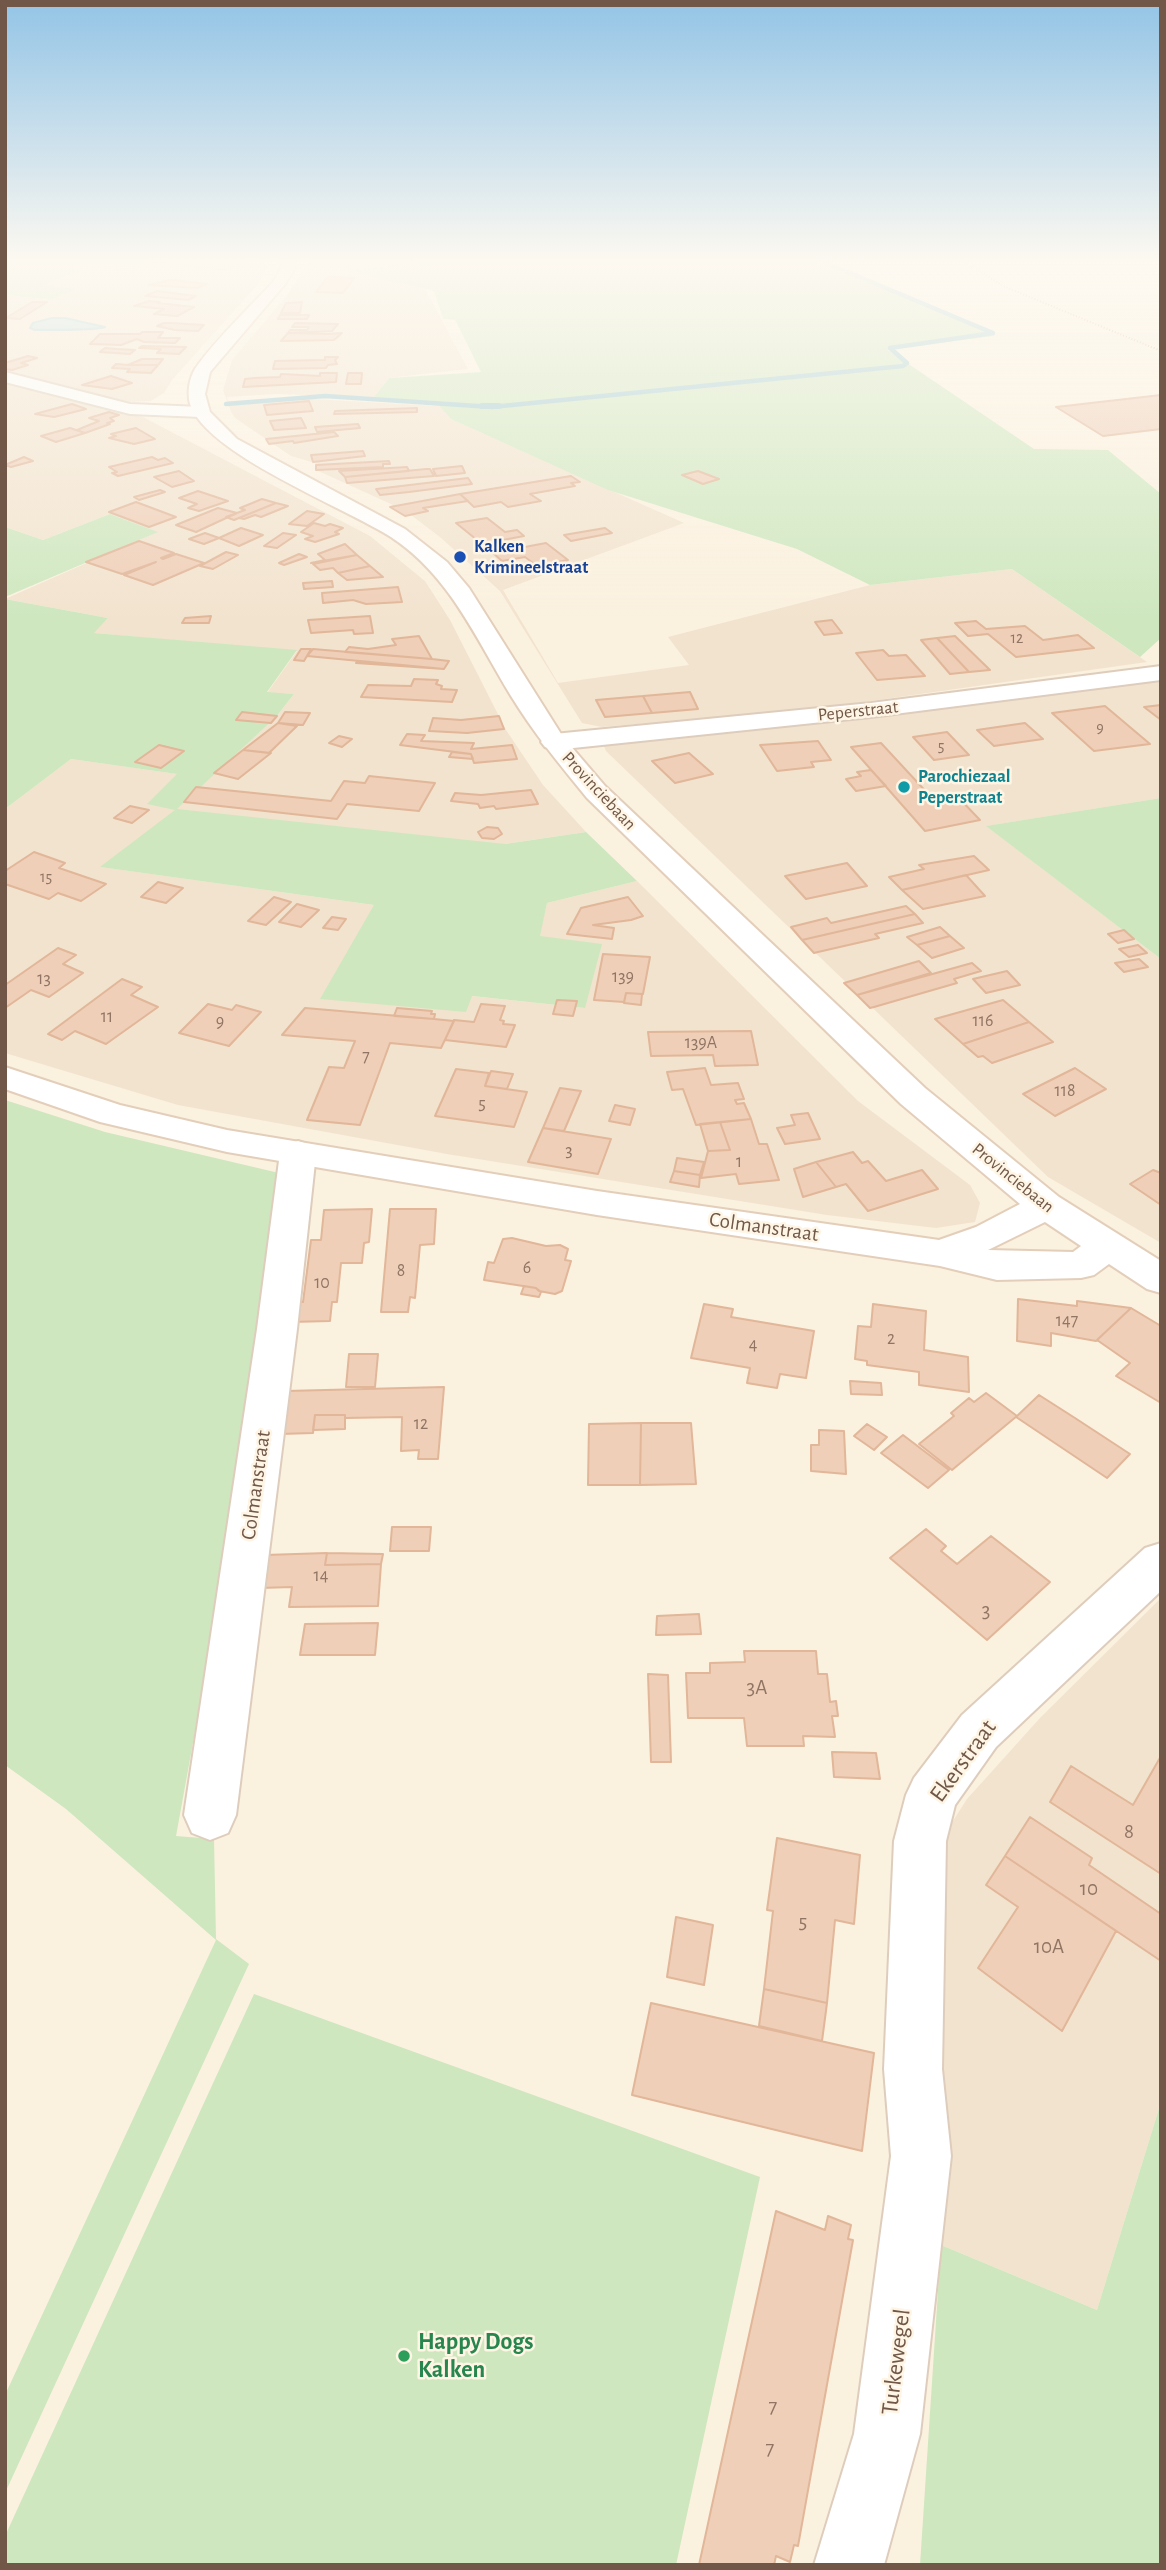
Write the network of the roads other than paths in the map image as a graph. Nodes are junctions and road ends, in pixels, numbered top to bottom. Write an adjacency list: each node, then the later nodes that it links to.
1 (24, 382): 3 (main road)
2 (197, 382): 3 (main road)
3 (201, 412): 5 (main road, Provinciebaan)
4 (1157, 667): 5 (main road, Peperstraat)
5 (554, 742): 8 (main road, Provinciebaan)
6 (5, 1077): 7 (main road, Colmanstraat)
7 (298, 1153): 10 (main road, Colmanstraat); 13 (main road, Colmanstraat)
8 (1046, 1206): 9 (main road, Provinciebaan); 10 (main road, Colmanstraat)
9 (1107, 1247): 10 (main road, Colmanstraat); 11 (main road, Provinciebaan)
10 (940, 1253)
11 (1161, 1279)
12 (1161, 1562): 14 (main road, Ekerstraat)
13 (210, 1815)
14 (921, 2156): 15 (main road, Turkewegel)
15 (849, 2565)

